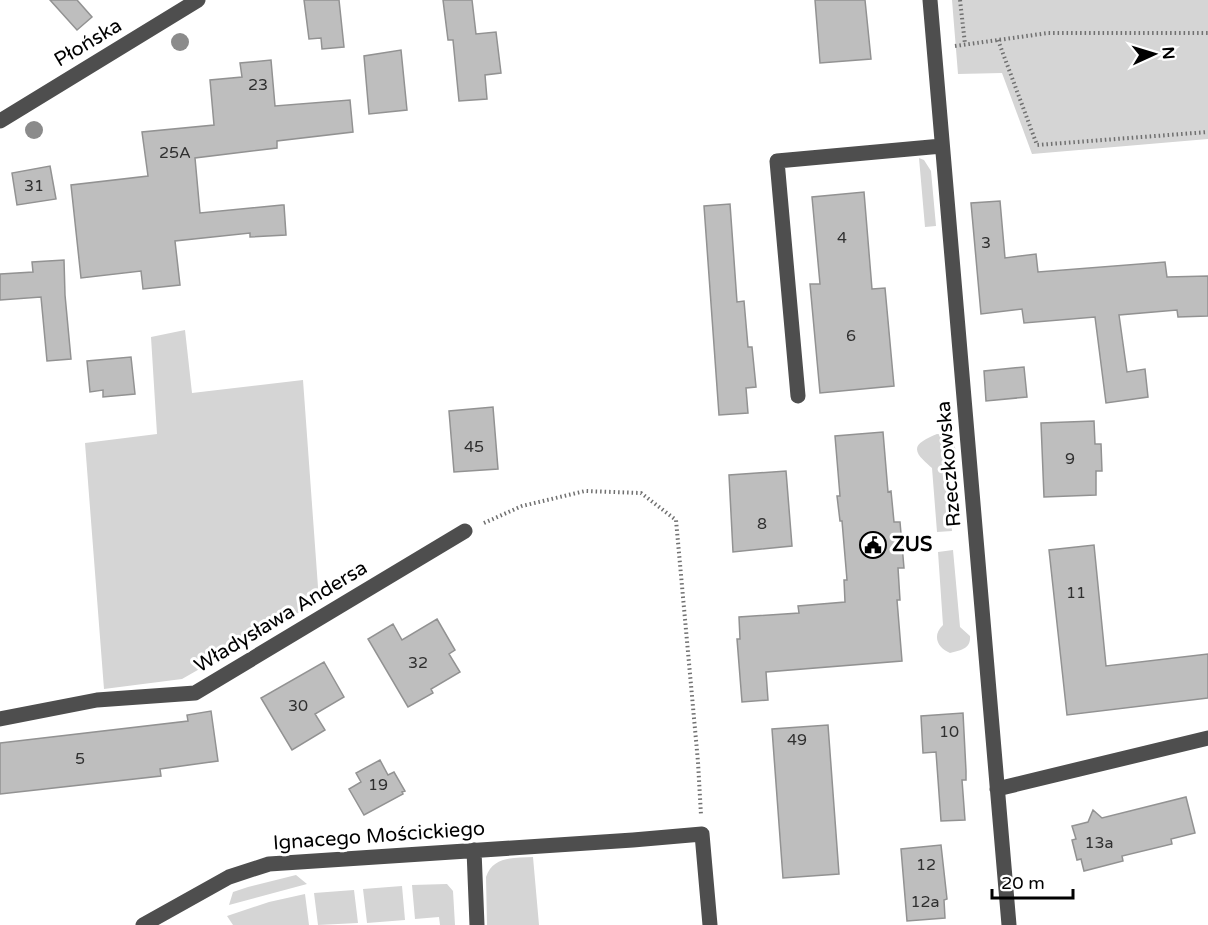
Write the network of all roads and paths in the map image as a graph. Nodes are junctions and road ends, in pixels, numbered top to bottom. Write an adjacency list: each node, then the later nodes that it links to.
1 (198, 0): 8 (street, Płońska)
2 (930, 0): 10 (street, Rzeczkowska)
3 (960, 0): 6 (path)
4 (1208, 33): 5 (path)
5 (998, 40): 6 (path); 9 (path)
6 (965, 44): 7 (path)
7 (950, 46)
8 (0, 121)
9 (1208, 132)
10 (942, 146): 11 (street); 15 (street, Rzeczkowska)
11 (798, 396)
12 (465, 531): 13 (street, Władysława Andersa); 16 (path)
13 (0, 719)
14 (1208, 738): 15 (street)
15 (997, 789): 21 (street, Rzeczkowska)
16 (702, 834): 17 (street, Ignacego Mościckiego); 20 (street)
17 (474, 850): 18 (street, Ignacego Mościckiego); 19 (street)
18 (143, 925)
19 (477, 925)
20 (710, 925)
21 (1009, 925)

